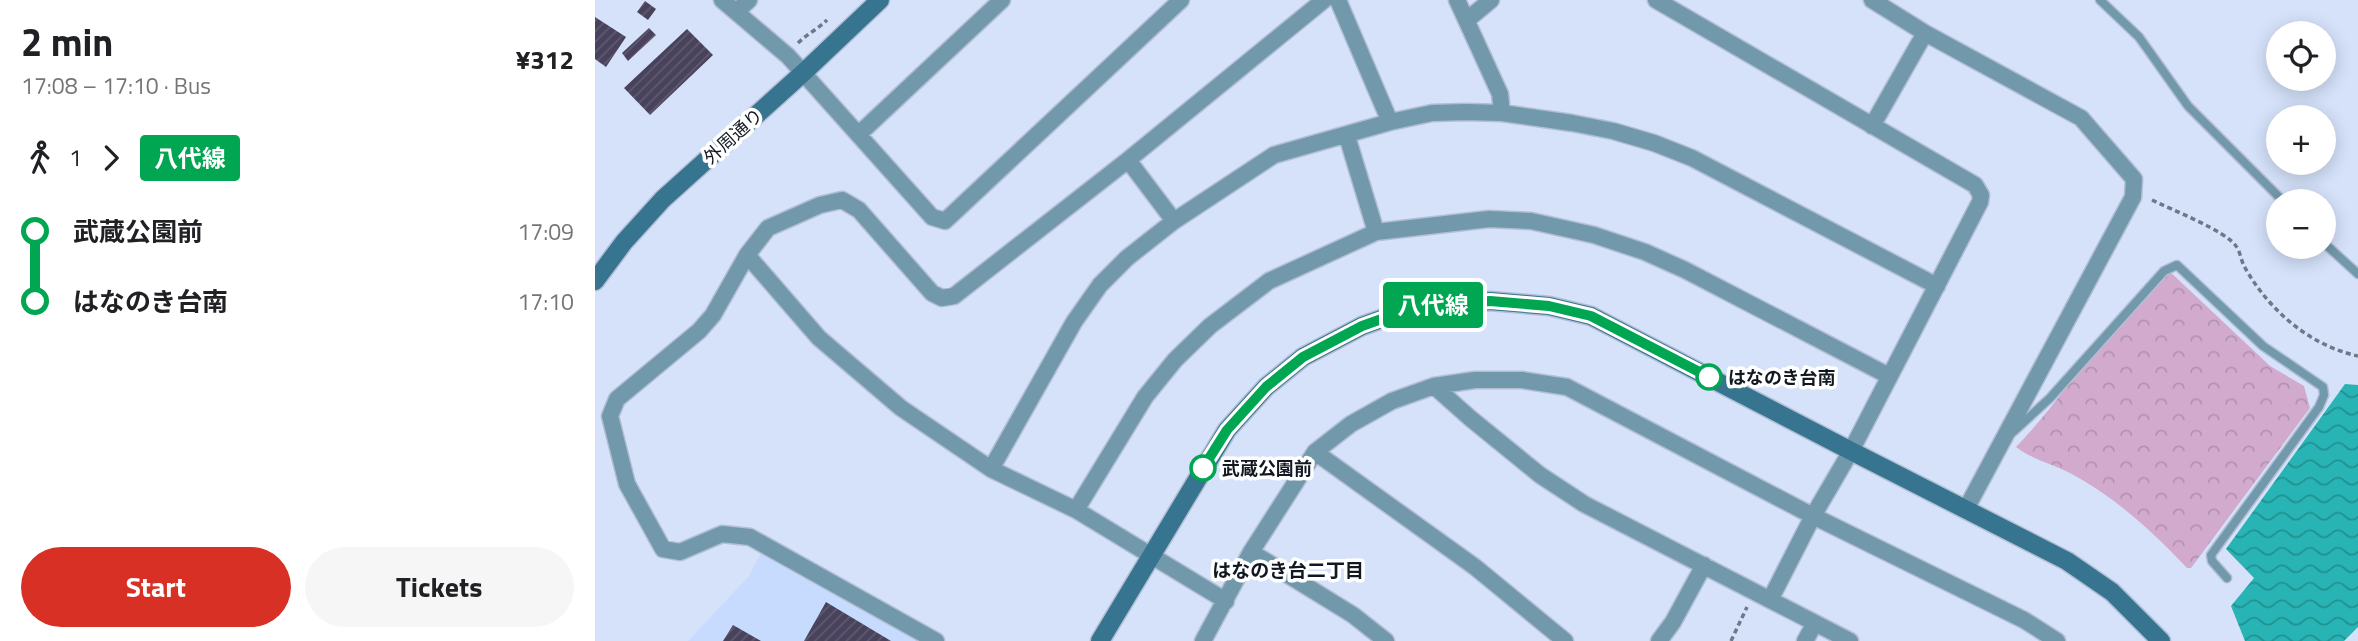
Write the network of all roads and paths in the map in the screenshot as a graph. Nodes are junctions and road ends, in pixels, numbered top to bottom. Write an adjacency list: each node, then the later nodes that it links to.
1 (722, 0): 13 (street)
2 (749, 0): 13 (street)
3 (880, 0): 16 (street, 外周通り)
4 (1002, 0): 20 (street)
5 (1324, 0): 22 (street)
6 (1338, 0): 18 (street)
7 (1457, 0): 14 (street)
8 (1490, 0): 14 (street)
9 (1656, 0): 19 (street)
10 (1872, 0): 15 (street)
11 (2100, 0): 23 (lane)
12 (1171, 4): 20 (street)
13 (736, 12): 16 (street)
14 (1467, 20): 17 (street)
15 (1925, 33): 19 (street); 24 (street)
16 (803, 73): 20 (street); 30 (street, 外周通り)
17 (1502, 113): 18 (street); 31 (street)
18 (1390, 122): 21 (street)
19 (1872, 126): 31 (street)
20 (859, 134)
21 (1347, 136): 25 (street); 26 (street)
22 (1128, 160): 25 (street); 27 (street)
23 (2271, 189)
24 (2134, 191): 32 (path); 35 (street)
25 (1174, 221): 38 (street)
26 (1376, 232): 33 (street); 40 (street)
27 (747, 254): 38 (street); 50 (street)
28 (2336, 254): 29 (lane)
29 (2358, 274)
30 (595, 281)
31 (1937, 286): 33 (street)
32 (2358, 356)
33 (1889, 376): 36 (street)
34 (1434, 386): 37 (street); 41 (street); 44 (street)
35 (2003, 441): 39 (street); 45 (lane)
36 (1851, 451): 39 (street); 41 (street); 43 (street)
37 (1315, 452): 42 (street); 54 (street)
38 (991, 469): 40 (street)
39 (1966, 509): 60 (street)
40 (1076, 510): 43 (street)
41 (1813, 516): 47 (street); 59 (street)
42 (1251, 552): 48 (street); 53 (street)
43 (1151, 555): 48 (street); 51 (street)
44 (1704, 565): 46 (street); 55 (street)
45 (2227, 578)
46 (1755, 593): 47 (street); 56 (path)
47 (1770, 600): 49 (street)
48 (1226, 601): 52 (street)
49 (1815, 623): 57 (street); 58 (street)
50 (936, 641)
51 (1100, 641)
52 (1203, 641)
53 (1387, 641)
54 (1565, 641)
55 (1659, 641)
56 (1731, 641)
57 (1805, 641)
58 (1850, 641)
59 (2057, 641)
60 (2161, 641)

